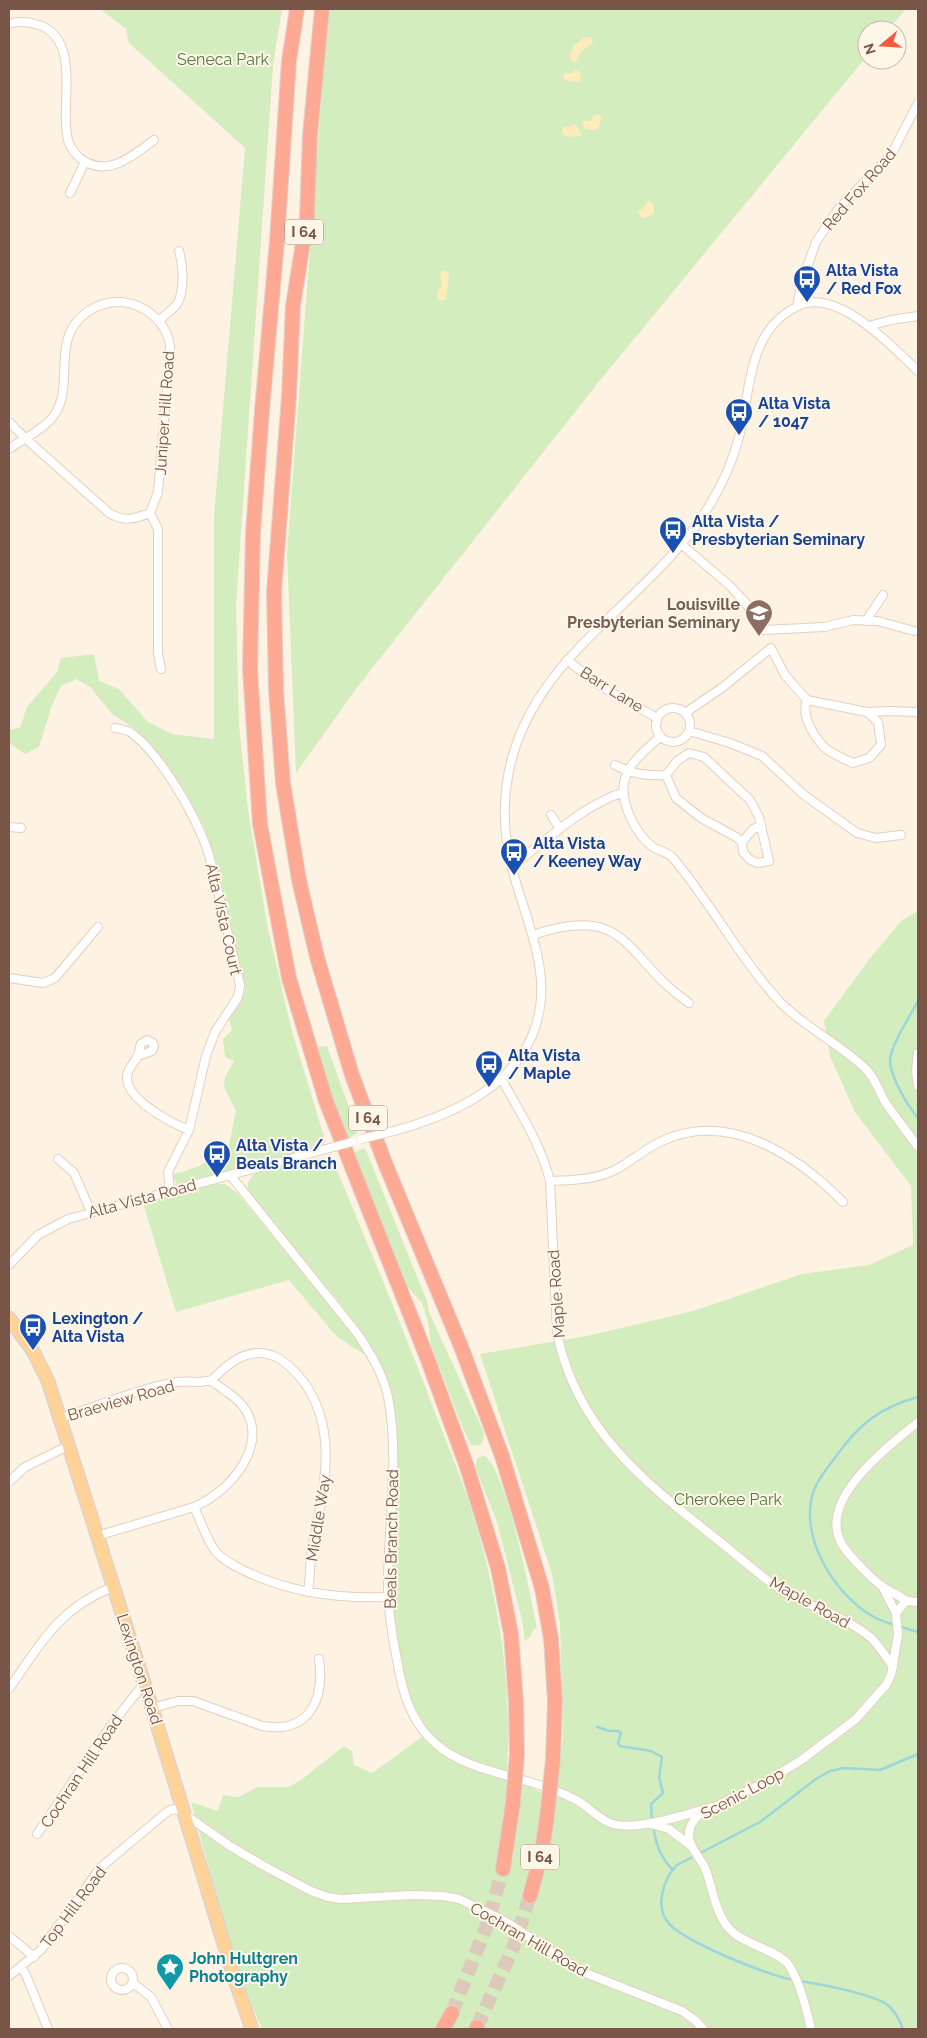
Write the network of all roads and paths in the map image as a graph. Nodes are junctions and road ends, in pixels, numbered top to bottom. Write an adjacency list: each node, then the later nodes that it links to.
1 (296, 9): 86 (highway, I 64, bridge)
2 (322, 9): 87 (highway, I 64, bridge)
3 (9, 24): 6 (street)
4 (918, 103): 9 (street, Red Fox Road)
5 (154, 140): 6 (street)
6 (86, 162): 7 (street)
7 (70, 193)
8 (179, 251): 11 (street)
9 (797, 306): 12 (street); 18 (street, Alta Vista Road)
10 (918, 316): 12 (street)
11 (159, 320): 15 (street); 17 (street, Juniper Hill Road)
12 (869, 326): 13 (street)
13 (918, 372)
14 (9, 422): 15 (street)
15 (25, 438): 16 (street); 17 (street)
16 (9, 449)
17 (150, 513): 23 (street)
18 (681, 544): 20 (street); 22 (street, Alta Vista Road)
19 (883, 595): 20 (street)
20 (866, 621): 21 (street)
21 (914, 631)
22 (567, 660): 28 (street, Barr Lane); 43 (street, Alta Vista Road)
23 (161, 669)
24 (807, 700): 25 (street); 25 (street); 27 (street)
25 (867, 712): 26 (street)
26 (918, 712)
27 (685, 713): 28 (street); 30 (street)
28 (656, 718): 31 (street)
29 (114, 728): 52 (street, Alta Vista Court)
30 (689, 731): 31 (street); 41 (street)
31 (660, 737): 33 (street)
32 (615, 765): 33 (street)
33 (628, 772): 34 (street); 35 (street)
34 (666, 775): 37 (street); 42 (street)
35 (624, 792): 40 (street); 53 (street)
36 (551, 815): 40 (street)
37 (761, 826): 42 (street); 42 (street)
38 (9, 827): 39 (street)
39 (20, 828)
40 (560, 829): 43 (street)
41 (901, 835)
42 (742, 842)
43 (512, 866): 45 (street, Alta Vista Road)
44 (98, 927): 46 (street)
45 (533, 936): 47 (street); 50 (street, Alta Vista Road)
46 (9, 978)
47 (689, 1003)
48 (918, 1053): 51 (street)
49 (138, 1056): 52 (street)
50 (502, 1078): 55 (street, Alta Vista Road, bridge); 56 (street, Maple Road)
51 (918, 1086)
52 (189, 1130): 57 (street, Alta Vista Court)
53 (918, 1148)
54 (58, 1159): 59 (street)
55 (230, 1175): 57 (street, Alta Vista Road); 72 (street, Beals Branch Road)
56 (550, 1181): 58 (street); 77 (street, Maple Road)
57 (170, 1191): 59 (street, Alta Vista Road)
58 (843, 1202)
59 (91, 1212): 60 (street, Alta Vista Road)
60 (9, 1265)
61 (9, 1318): 63 (main road, Lexington Road)
62 (211, 1381): 63 (street, Braeview Road); 67 (street); 71 (street, Middle Way)
63 (60, 1418): 65 (main road, Lexington Road)
64 (918, 1422): 69 (street)
65 (68, 1446): 66 (street); 68 (main road, Lexington Road)
66 (9, 1482)
67 (194, 1507): 68 (street); 71 (street)
68 (97, 1536): 70 (main road, Lexington Road)
69 (882, 1586): 73 (street); 75 (street)
70 (114, 1587): 78 (main road, Lexington Road); 79 (street)
71 (308, 1592): 72 (street)
72 (388, 1597): 83 (street, Beals Branch Road)
73 (906, 1601): 74 (street); 75 (street)
74 (918, 1602)
75 (896, 1613): 77 (street, Scenic Loop)
76 (319, 1659): 80 (street)
77 (893, 1667): 81 (street, Scenic Loop)
78 (144, 1684): 80 (main road, Lexington Road); 84 (street, Cochran Hill Road)
79 (9, 1689)
80 (152, 1708): 82 (main road, Lexington Road)
81 (712, 1807): 83 (street, Beals Branch Road); 85 (street, Scenic Loop)
82 (185, 1815): 89 (street, Top Hill Road); 96 (main road, Lexington Road); 98 (street, Cochran Hill Road)
83 (647, 1824): 85 (street, Beals Branch Road)
84 (37, 1834)
85 (691, 1846): 99 (street, Scenic Loop)
86 (502, 1869)
87 (530, 1896)
88 (9, 1936): 89 (street)
89 (34, 1957): 90 (street, Top Hill Road)
90 (21, 1967): 91 (street, Top Hill Road); 94 (street)
91 (9, 1976)
92 (133, 1983): 95 (street)
93 (452, 2013): 97 (highway)
94 (48, 2029)
95 (168, 2029)
96 (252, 2029)
97 (443, 2029)
98 (702, 2029)
99 (811, 2029)

